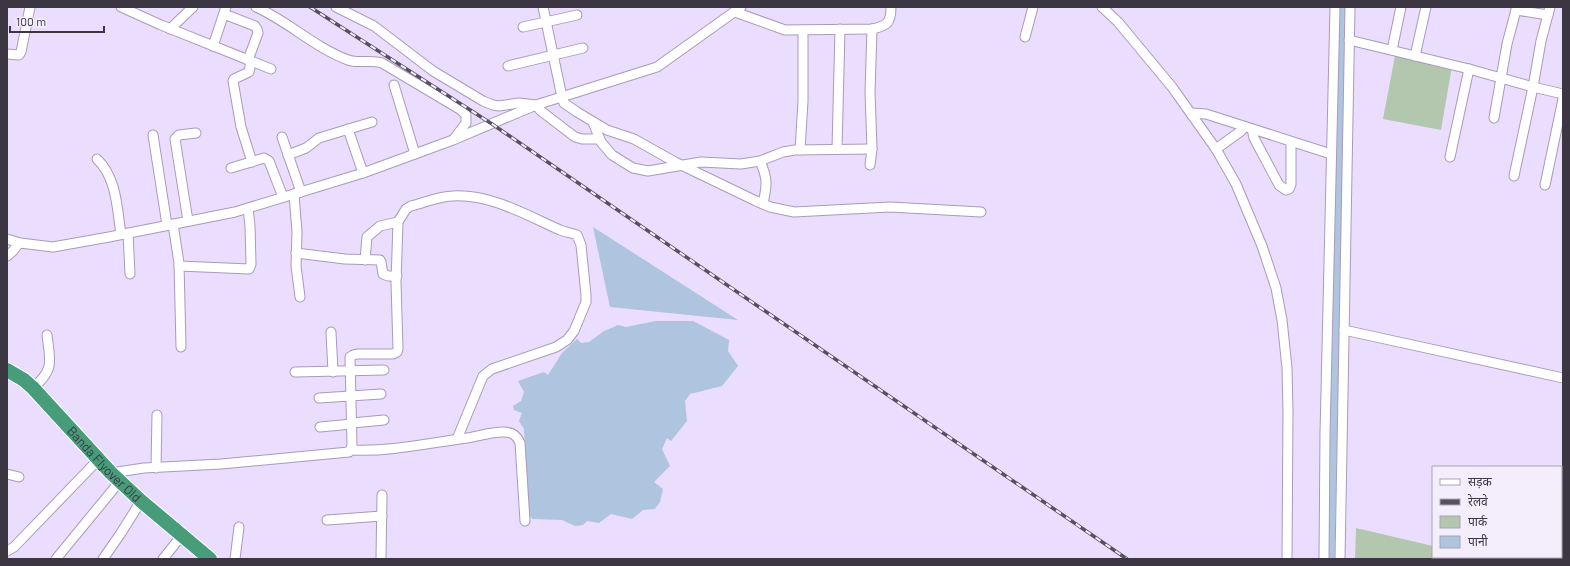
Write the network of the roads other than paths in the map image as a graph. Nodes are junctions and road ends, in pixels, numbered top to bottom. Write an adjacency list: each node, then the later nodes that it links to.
1 (30, 7): 30 (street)
2 (120, 7): 21 (street)
3 (193, 7): 21 (street)
4 (256, 7): 54 (street)
5 (336, 7): 43 (street)
6 (543, 7): 19 (street)
7 (891, 7): 23 (street)
8 (1033, 7): 25 (street)
9 (1102, 7): 44 (street)
10 (1335, 7): 61 (street)
11 (1350, 7): 26 (street)
12 (1401, 7): 29 (street)
13 (1426, 7): 32 (street)
14 (1516, 9): 17 (street); 37 (street)
15 (738, 10): 24 (street); 41 (street)
16 (225, 11): 27 (street); 33 (street)
17 (1549, 11): 39 (street)
18 (577, 15): 19 (street)
19 (546, 22): 20 (street); 31 (street)
20 (523, 27)
21 (170, 29): 27 (street)
22 (840, 29): 23 (street); 24 (street); 56 (street)
23 (872, 29): 57 (street)
24 (803, 30): 59 (street)
25 (1025, 37)
26 (1349, 40): 29 (street); 91 (street)
27 (213, 46): 33 (street)
28 (583, 48): 31 (street)
29 (1392, 50): 32 (street)
30 (7, 54)
31 (553, 55): 34 (street); 41 (street)
32 (1415, 56): 36 (street)
33 (250, 60): 35 (street); 66 (street)
34 (508, 66)
35 (271, 69)
36 (1469, 69): 37 (street); 63 (street)
37 (1501, 78): 39 (street); 45 (street)
38 (394, 85): 60 (street)
39 (1533, 87): 40 (street); 71 (street)
40 (1563, 94)
41 (562, 97): 43 (street); 47 (street)
42 (1563, 99): 72 (street)
43 (536, 105): 53 (street); 54 (street)
44 (1191, 113): 48 (street); 58 (street)
45 (1494, 118)
46 (372, 122): 49 (street)
47 (593, 122): 53 (street); 67 (street)
48 (1248, 128): 55 (street); 55 (street); 58 (street)
49 (348, 129): 62 (street); 70 (street)
50 (196, 133): 78 (street)
51 (153, 135): 80 (street)
52 (282, 137): 62 (street)
53 (599, 139): 67 (street)
54 (453, 140): 60 (street)
55 (1291, 142): 61 (street)
56 (837, 149): 57 (street); 59 (street)
57 (872, 149): 68 (street)
58 (1216, 149): 130 (street)
59 (800, 150): 65 (street)
60 (415, 154): 70 (street)
61 (1331, 154): 131 (street)
62 (288, 155): 73 (street)
63 (1450, 157)
64 (97, 159): 81 (street)
65 (760, 161): 67 (street); 75 (street)
66 (252, 162): 69 (street); 74 (street)
67 (681, 164): 75 (street)
68 (870, 165)
69 (231, 168)
70 (363, 173): 73 (street)
71 (1514, 176)
72 (1545, 185)
73 (297, 193): 74 (street); 84 (street)
74 (283, 197): 76 (street)
75 (763, 204): 77 (street)
76 (248, 208): 78 (street); 87 (street)
77 (981, 212)
78 (188, 221): 80 (street)
79 (398, 222): 86 (street); 89 (street); 109 (street)
80 (170, 225): 81 (street); 87 (street)
81 (124, 234): 83 (street); 88 (street)
82 (7, 239): 83 (street)
83 (19, 243): 85 (street)
84 (296, 253): 86 (street); 90 (street)
85 (7, 256)
86 (365, 260): 89 (street)
87 (179, 266): 94 (street)
88 (130, 274)
89 (397, 276): 97 (street)
90 (300, 297)
91 (1344, 330): 100 (street); 132 (street)
92 (330, 332): 99 (street)
93 (47, 335): 101 (street)
94 (181, 347)
95 (7, 370): 101 (highway, Banda Flyover Old)
96 (384, 370): 97 (street)
97 (351, 371): 99 (street); 103 (street)
98 (295, 372): 99 (street)
99 (332, 372)
100 (1563, 378)
101 (33, 388): 111 (highway, Banda Flyover Old)
102 (381, 394): 103 (street)
103 (351, 396): 104 (street); 107 (street)
104 (319, 398)
105 (157, 415): 112 (street)
106 (384, 420): 107 (street)
107 (352, 423): 108 (street); 110 (street)
108 (320, 427)
109 (456, 439): 110 (street); 120 (street)
110 (351, 450): 112 (street)
111 (98, 460): 114 (highway, Banda Flyover Old); 123 (street)
112 (156, 468): 114 (street)
113 (7, 474): 115 (street)
114 (115, 477): 117 (highway, Banda Flyover Old); 125 (street)
115 (19, 478)
116 (382, 494): 118 (street)
117 (141, 501): 122 (highway, Banda Flyover Old); 126 (street)
118 (382, 516): 119 (street); 129 (street)
119 (327, 520)
120 (525, 521)
121 (239, 527): 128 (street)
122 (182, 536): 124 (highway, Banda Flyover Old); 127 (street)
123 (7, 552)
124 (208, 557)
125 (56, 559)
126 (103, 559)
127 (163, 559)
128 (235, 559)
129 (381, 559)
130 (1287, 559)
131 (1324, 559)
132 (1340, 559)

